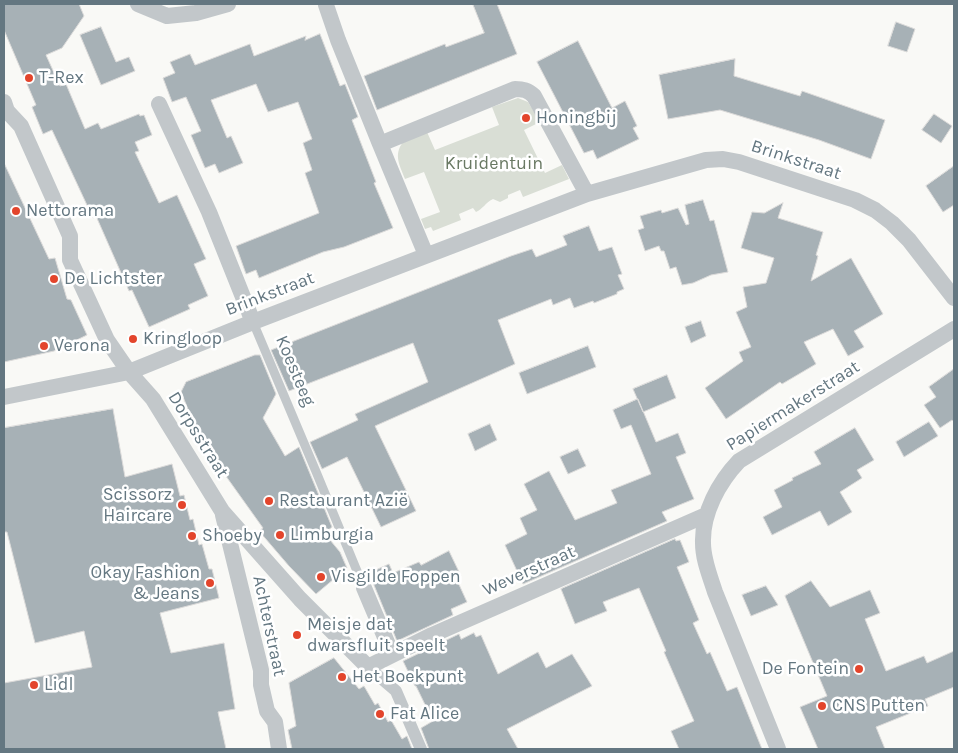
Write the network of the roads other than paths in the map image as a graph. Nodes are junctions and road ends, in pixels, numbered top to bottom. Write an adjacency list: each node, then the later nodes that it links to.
1 (138, 4): 2 (street)
2 (228, 4)
3 (326, 6): 6 (street)
4 (4, 102): 12 (street, Dorpsstraat)
5 (159, 104): 10 (street, Koesteeg)
6 (380, 144): 7 (street); 8 (street)
7 (587, 194): 8 (street, Brinkstraat); 9 (street, Brinkstraat)
8 (426, 256): 10 (street, Brinkstraat)
9 (954, 298)
10 (253, 322): 12 (street, Brinkstraat); 16 (lane, Koesteeg)
11 (954, 329): 15 (street, Papiermakerstraat)
12 (129, 372): 13 (street, Brinkstraat); 14 (street, Dorpsstraat)
13 (4, 397)
14 (222, 511): 18 (street, Dorpsstraat); 19 (street, Achterstraat)
15 (706, 515): 17 (street, Weverstraat); 21 (street, Papiermakerstraat)
16 (364, 588): 17 (street, Koesteeg)
17 (392, 654): 18 (street, Weverstraat)
18 (368, 667): 20 (street, Dorpsstraat)
19 (279, 749)
20 (421, 749)
21 (778, 749)

